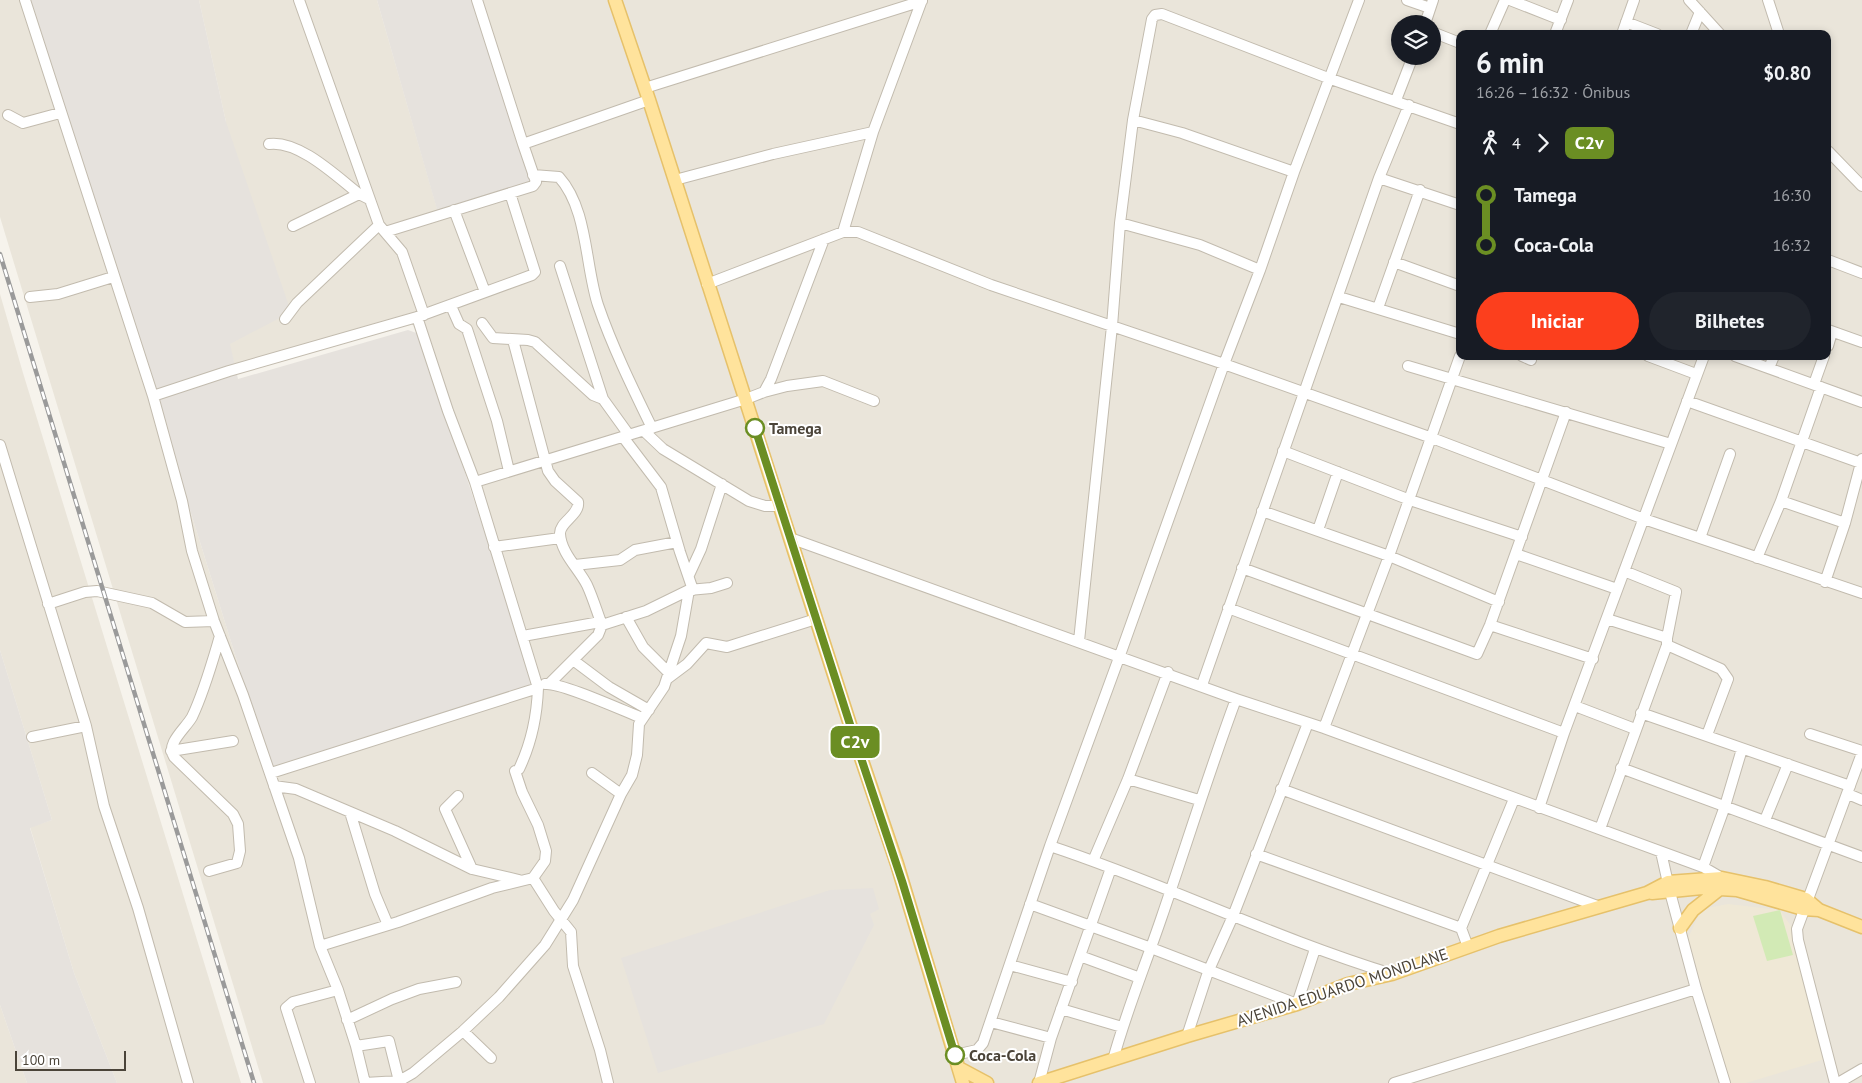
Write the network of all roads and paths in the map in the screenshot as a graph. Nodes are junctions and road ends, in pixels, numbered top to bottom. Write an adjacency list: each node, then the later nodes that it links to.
1 (25, 0): 32 (street)
2 (299, 0): 48 (street)
3 (477, 0): 38 (street)
4 (615, 0): 29 (main road)
5 (922, 0): 29 (street); 36 (street)
6 (1359, 0): 28 (street)
7 (1407, 0): 14 (street)
8 (1504, 0): 18 (street)
9 (1510, 0): 16 (street)
10 (1568, 0): 16 (street)
11 (1634, 0): 17 (street)
12 (1689, 0): 15 (street)
13 (1768, 0): 24 (street)
14 (1432, 4)
15 (1700, 12): 22 (street); 23 (street)
16 (1561, 20): 19 (street)
17 (1626, 22): 20 (street); 21 (street)
18 (1492, 30)
19 (1559, 30)
20 (1623, 30)
21 (1647, 30)
22 (1693, 30)
23 (1716, 30)
24 (1778, 30)
25 (1441, 36): 26 (street)
26 (1456, 41)
27 (1410, 65): 30 (street)
28 (1328, 78): 30 (street); 34 (street); 40 (street)
29 (647, 94): 38 (street); 43 (main road)
30 (1396, 100): 31 (street)
31 (1409, 105): 35 (street); 42 (street)
32 (60, 113): 33 (street); 61 (street)
33 (8, 115)
34 (1133, 120): 40 (street); 51 (street)
35 (1456, 123)
36 (873, 132): 43 (street); 54 (street)
37 (269, 144): 47 (street)
38 (523, 144): 41 (street)
39 (1831, 157): 44 (street)
40 (1294, 172): 59 (street)
41 (533, 175): 46 (street); 98 (street)
42 (1379, 178): 45 (street); 65 (street)
43 (675, 180): 62 (main road)
44 (1862, 186)
45 (1420, 190): 49 (street); 57 (street)
46 (510, 193): 50 (street); 64 (street)
47 (359, 194): 48 (street); 52 (street)
48 (369, 199): 53 (street)
49 (1456, 203)
50 (454, 210): 53 (street); 64 (street)
51 (1120, 223): 59 (street); 72 (street)
52 (293, 226)
53 (382, 228): 69 (street); 70 (street)
54 (843, 232): 55 (street); 72 (street)
55 (824, 239): 62 (street); 89 (street)
56 (1831, 261): 60 (street)
57 (1394, 262): 63 (street); 68 (street)
58 (560, 266): 92 (street)
59 (1260, 270): 83 (street)
60 (1862, 273)
61 (113, 277): 66 (street); 91 (street)
62 (707, 284): 93 (main road)
63 (1456, 285)
64 (485, 292): 67 (street)
65 (1339, 297): 68 (street); 90 (street)
66 (30, 298)
67 (451, 306): 69 (street); 108 (street)
68 (1378, 308): 74 (street)
69 (421, 316): 91 (street); 111 (street)
70 (285, 319)
71 (482, 323): 75 (street)
72 (1112, 326): 83 (street); 150 (street)
73 (1831, 331): 76 (street)
74 (1456, 333)
75 (512, 340): 92 (street); 106 (street)
76 (1862, 342)
77 (1459, 360): 87 (street)
78 (1659, 360): 86 (street)
79 (1702, 360): 86 (street)
80 (1746, 360): 85 (street)
81 (1772, 360): 85 (street)
82 (1823, 360): 88 (street)
83 (1224, 364): 90 (street); 153 (street)
84 (1408, 366): 87 (street)
85 (1769, 368): 88 (street)
86 (1696, 374): 95 (street)
87 (1452, 380): 97 (street); 100 (street)
88 (1818, 386): 96 (street); 101 (street)
89 (764, 392): 93 (street); 94 (street)
90 (1304, 394): 100 (street); 104 (street)
91 (153, 396): 145 (street)
92 (603, 399): 99 (street)
93 (746, 399): 98 (street); 115 (main road)
94 (874, 401)
95 (1687, 401): 101 (street); 102 (street)
96 (1862, 402)
97 (1566, 412): 102 (street); 110 (street)
98 (648, 429): 99 (street); 112 (street)
99 (626, 436): 106 (street); 124 (street)
100 (1432, 438): 110 (street); 113 (street)
101 (1800, 442): 107 (street); 114 (street)
102 (1671, 444): 117 (street)
103 (0, 445): 139 (street)
104 (1283, 451): 109 (street); 116 (street)
105 (1730, 454): 123 (street)
106 (545, 461): 108 (street); 121 (street)
107 (1861, 461): 118 (street)
108 (509, 472): 111 (street)
109 (1338, 472): 113 (street); 119 (street)
110 (1543, 481): 117 (street); 120 (street)
111 (475, 482): 125 (street)
112 (722, 484): 115 (street); 132 (street)
113 (1410, 500): 120 (street); 127 (street)
114 (1781, 501): 118 (street); 128 (street)
115 (780, 506): 122 (main road)
116 (1262, 511): 119 (street); 130 (street)
117 (1644, 519): 123 (street); 131 (street)
118 (1845, 523): 133 (street)
119 (1318, 530): 127 (street)
120 (1522, 537): 126 (street)
121 (560, 538): 125 (street); 129 (street)
122 (790, 538): 143 (main road); 150 (street)
123 (1700, 538): 128 (street)
124 (677, 542): 129 (street); 132 (street)
125 (494, 547): 149 (street)
126 (1516, 554): 135 (street); 138 (street)
127 (1389, 556): 138 (street); 141 (street)
128 (1757, 558): 133 (street)
129 (575, 565): 146 (street)
130 (1242, 568): 140 (street); 141 (street)
131 (1624, 571): 135 (street); 151 (street)
132 (689, 575): 136 (street)
133 (1825, 582): 137 (street)
134 (727, 583): 136 (street)
135 (1617, 589): 144 (street)
136 (691, 590): 142 (street); 157 (street)
137 (1862, 593)
138 (1499, 602): 147 (street)
139 (48, 604): 145 (street); 166 (street)
140 (1228, 608): 152 (street); 159 (street)
141 (1368, 614): 147 (street); 152 (street)
142 (626, 617): 146 (street); 157 (street)
143 (816, 619): 157 (street); 244 (main road)
144 (1607, 619): 151 (street); 154 (street)
145 (214, 621): 148 (street)
146 (601, 624): 149 (street); 155 (street)
147 (1490, 625): 154 (street)
148 (220, 636): 175 (street); 179 (street)
149 (523, 636): 160 (street)
150 (1079, 641): 153 (street)
151 (1667, 642): 163 (street); 171 (street)
152 (1353, 653): 167 (street); 169 (street)
153 (1120, 656): 156 (street); 196 (street)
154 (1593, 659): 162 (street)
155 (573, 660): 158 (street); 164 (street)
156 (1168, 672): 159 (street); 181 (street)
157 (668, 676): 164 (street)
158 (550, 683): 160 (street); 164 (street)
159 (1202, 685): 161 (street)
160 (538, 686): 179 (street); 206 (street)
161 (1236, 699): 165 (street); 188 (street)
162 (1574, 706): 168 (street); 169 (street)
163 (1641, 713): 168 (street); 171 (street)
164 (646, 714): 185 (street)
165 (1308, 723): 167 (street); 183 (street)
166 (86, 726): 172 (street); 247 (street)
167 (1324, 728): 187 (street)
168 (1636, 729): 178 (street)
169 (1564, 733): 191 (street)
170 (1810, 734): 176 (street)
171 (1707, 735): 174 (street)
172 (32, 737)
173 (233, 741): 175 (street)
174 (1742, 748): 177 (street); 190 (street)
175 (171, 751): 205 (street)
176 (1862, 752): 184 (street)
177 (1788, 764): 184 (street); 193 (street)
178 (1621, 768): 190 (street); 194 (street)
179 (270, 773): 182 (street)
180 (592, 774): 185 (street)
181 (1128, 779): 188 (street); 200 (street)
182 (274, 786): 192 (street); 220 (street)
183 (1281, 789): 198 (street); 201 (street)
184 (1850, 790): 189 (street); 195 (street)
185 (621, 794): 214 (street)
186 (458, 796): 204 (street)
187 (1514, 799): 191 (street); 201 (street)
188 (1199, 800): 209 (street)
189 (1862, 800)
190 (1725, 806): 193 (street); 202 (street)
191 (1539, 808): 194 (street)
192 (350, 812): 204 (street); 215 (street)
193 (1765, 820): 195 (street)
194 (1600, 829): 197 (street)
195 (1828, 844): 199 (street); 211 (street)
196 (1050, 846): 200 (street); 210 (street)
197 (1661, 852): 202 (street); 208 (street)
198 (1256, 854): 213 (street); 218 (street)
199 (1862, 857)
200 (1093, 861): 203 (street)
201 (1487, 865): 212 (street); 218 (street)
202 (1702, 867): 207 (street)
203 (1111, 868): 209 (street); 216 (street)
204 (472, 870): 206 (street)
205 (209, 871)
206 (529, 880): 214 (street); 215 (street)
207 (1722, 883): 208 (main road, AVENIDA EDUARDO MONDLANE); 211 (main road, AVENIDA EDUARDO MONDLANE); 219 (main road)
208 (1669, 887): 212 (main road, AVENIDA EDUARDO MONDLANE); 219 (street)
209 (1170, 892): 213 (street); 222 (street)
210 (1030, 904): 216 (street); 225 (street)
211 (1805, 904): 217 (main road, AVENIDA EDUARDO MONDLANE); 257 (street)
212 (1600, 907): 221 (main road, AVENIDA EDUARDO MONDLANE)
213 (1233, 916): 223 (street); 226 (street)
214 (561, 920): 238 (street); 250 (street)
215 (388, 925): 220 (street)
216 (1092, 926): 222 (street); 224 (street)
217 (1862, 927)
218 (1461, 928): 221 (street)
219 (1680, 928): 231 (street)
220 (320, 946): 232 (street)
221 (1468, 947): 227 (main road, AVENIDA EDUARDO MONDLANE)
222 (1151, 948): 226 (street); 228 (street)
223 (1315, 949): 227 (street); 233 (street)
224 (1080, 956): 228 (street); 230 (street)
225 (1010, 965): 230 (street); 236 (street)
226 (1208, 972): 233 (street); 239 (street)
227 (1392, 974): 233 (main road, AVENIDA EDUARDO MONDLANE)
228 (1140, 978): 237 (street)
229 (456, 982): 235 (street)
230 (1072, 982): 234 (street)
231 (1696, 989): 255 (street); 256 (street)
232 (338, 990): 235 (street); 248 (street)
233 (1297, 1004): 239 (main road, AVENIDA EDUARDO MONDLANE)
234 (1061, 1009): 237 (street); 240 (street)
235 (347, 1020): 241 (street)
236 (991, 1022): 240 (street); 244 (street)
237 (1122, 1027): 243 (street)
238 (463, 1031): 242 (street); 246 (street)
239 (1187, 1036): 243 (main road, AVENIDA EDUARDO MONDLANE)
240 (1051, 1038): 254 (street)
241 (356, 1046): 246 (street); 249 (street)
242 (491, 1058)
243 (1113, 1060): 254 (main road, AVENIDA EDUARDO MONDLANE)
244 (958, 1063): 251 (main road); 252 (main road); 253 (main road)
245 (1862, 1069): 257 (street)
246 (399, 1081): 249 (street)
247 (188, 1083)
248 (310, 1083)
249 (365, 1083)
250 (608, 1083)
251 (955, 1083)
252 (963, 1083)
253 (987, 1083)
254 (1039, 1083)
255 (1394, 1083)
256 (1725, 1083)
257 (1836, 1083)

